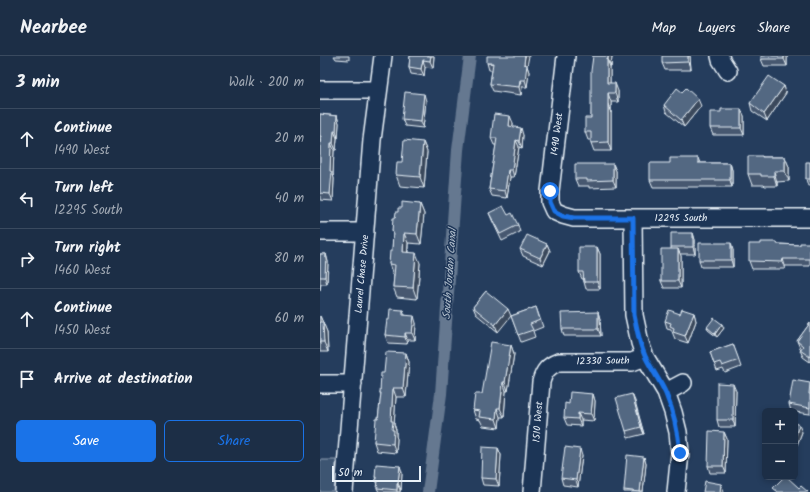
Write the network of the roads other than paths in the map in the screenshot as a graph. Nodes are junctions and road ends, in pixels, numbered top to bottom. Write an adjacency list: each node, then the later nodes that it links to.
1 (383, 56): 6 (street, Laurel Chase Drive)
2 (566, 56): 7 (street, 1490 West)
3 (720, 56): 4 (street)
4 (728, 71)
5 (320, 90): 6 (street)
6 (378, 90): 11 (street, Laurel Chase Drive)
7 (554, 211): 8 (street, 12295 South)
8 (633, 218): 9 (street, 12295 South); 12 (street)
9 (810, 218)
10 (320, 232): 11 (street)
11 (366, 232): 16 (street, Laurel Chase Drive)
12 (645, 357): 13 (street, 12330 South); 17 (street)
13 (559, 362): 19 (street, 1510 West)
14 (683, 383): 17 (street)
15 (320, 384): 16 (street)
16 (353, 384): 18 (street, Laurel Chase Drive)
17 (666, 392): 20 (street)
18 (344, 492)
19 (532, 492)
20 (676, 492)

